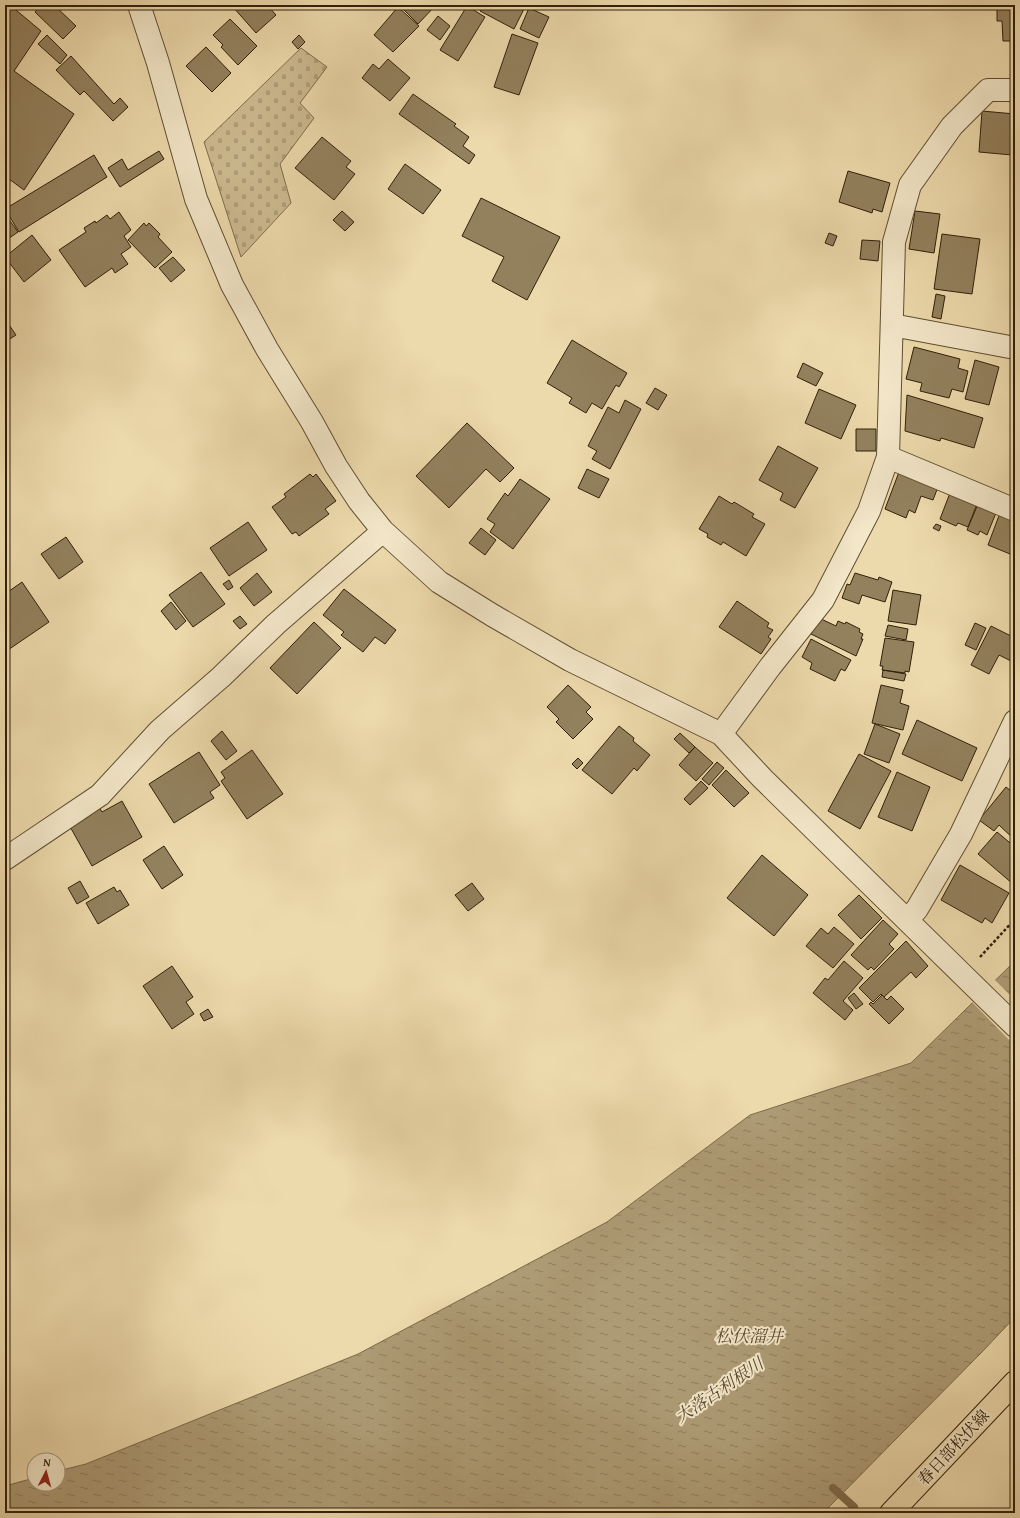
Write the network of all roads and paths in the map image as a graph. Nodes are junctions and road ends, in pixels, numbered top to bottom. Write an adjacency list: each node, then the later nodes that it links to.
1 (139, 5): 7 (street)
2 (1015, 90): 3 (street)
3 (892, 325): 4 (street); 5 (street)
4 (1015, 348)
5 (888, 458): 6 (street); 9 (street)
6 (1015, 510)
7 (383, 531): 9 (street); 10 (street)
8 (1015, 721): 12 (street)
9 (721, 734): 12 (street)
10 (5, 859)
11 (1015, 919): 13 (path)
12 (907, 920): 14 (street)
13 (978, 959)
14 (1015, 1026)
15 (1015, 1382): 16 (main road, 春日部松伏線)
16 (891, 1513)

